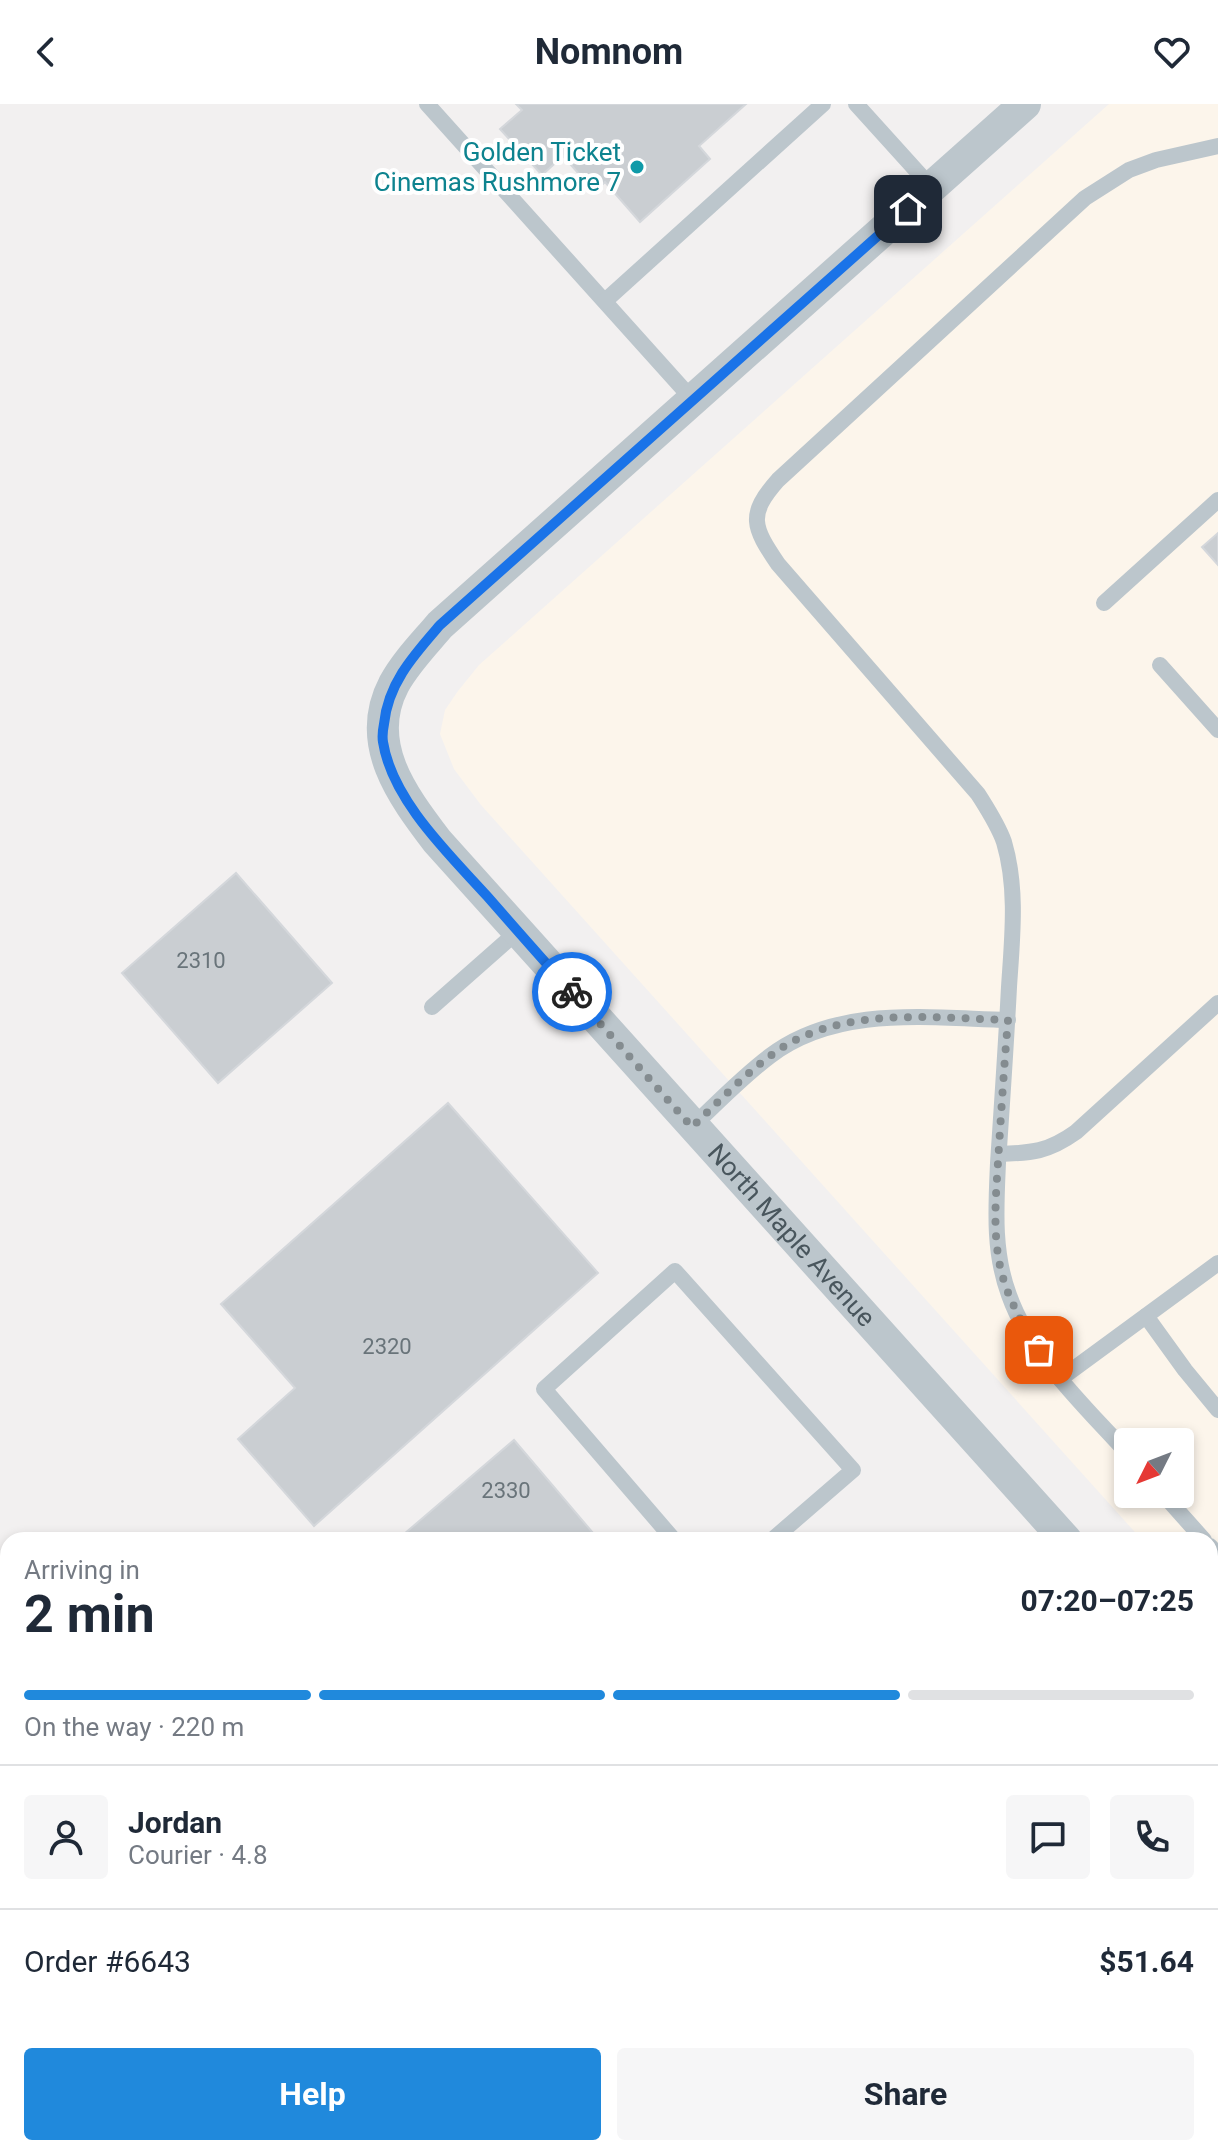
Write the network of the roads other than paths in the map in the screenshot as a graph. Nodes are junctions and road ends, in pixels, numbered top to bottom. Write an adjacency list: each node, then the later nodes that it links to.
1 (427, 104): 7 (lane)
2 (823, 104): 7 (lane)
3 (856, 104): 6 (lane)
4 (1025, 104): 6 (street, North Maple Avenue)
5 (1218, 146): 16 (lane)
6 (932, 188): 8 (street, North Maple Avenue)
7 (605, 301): 8 (lane)
8 (693, 400): 13 (street, North Maple Avenue)
9 (1218, 500): 10 (lane)
10 (1104, 603)
11 (1160, 665): 12 (lane)
12 (1218, 730)
13 (518, 931): 15 (lane); 17 (street, North Maple Avenue)
14 (1218, 1003): 18 (lane)
15 (432, 1007)
16 (1008, 1020): 17 (lane); 18 (lane)
17 (692, 1127): 27 (street, North Maple Avenue)
18 (999, 1154): 21 (lane)
19 (1218, 1263): 20 (lane)
20 (1146, 1316): 21 (lane); 22 (lane)
21 (1060, 1379): 23 (lane)
22 (1218, 1410)
23 (1114, 1439)
24 (1175, 1508): 28 (lane)
25 (667, 1532): 26 (lane)
26 (781, 1532)
27 (1059, 1532)
28 (1197, 1532)

